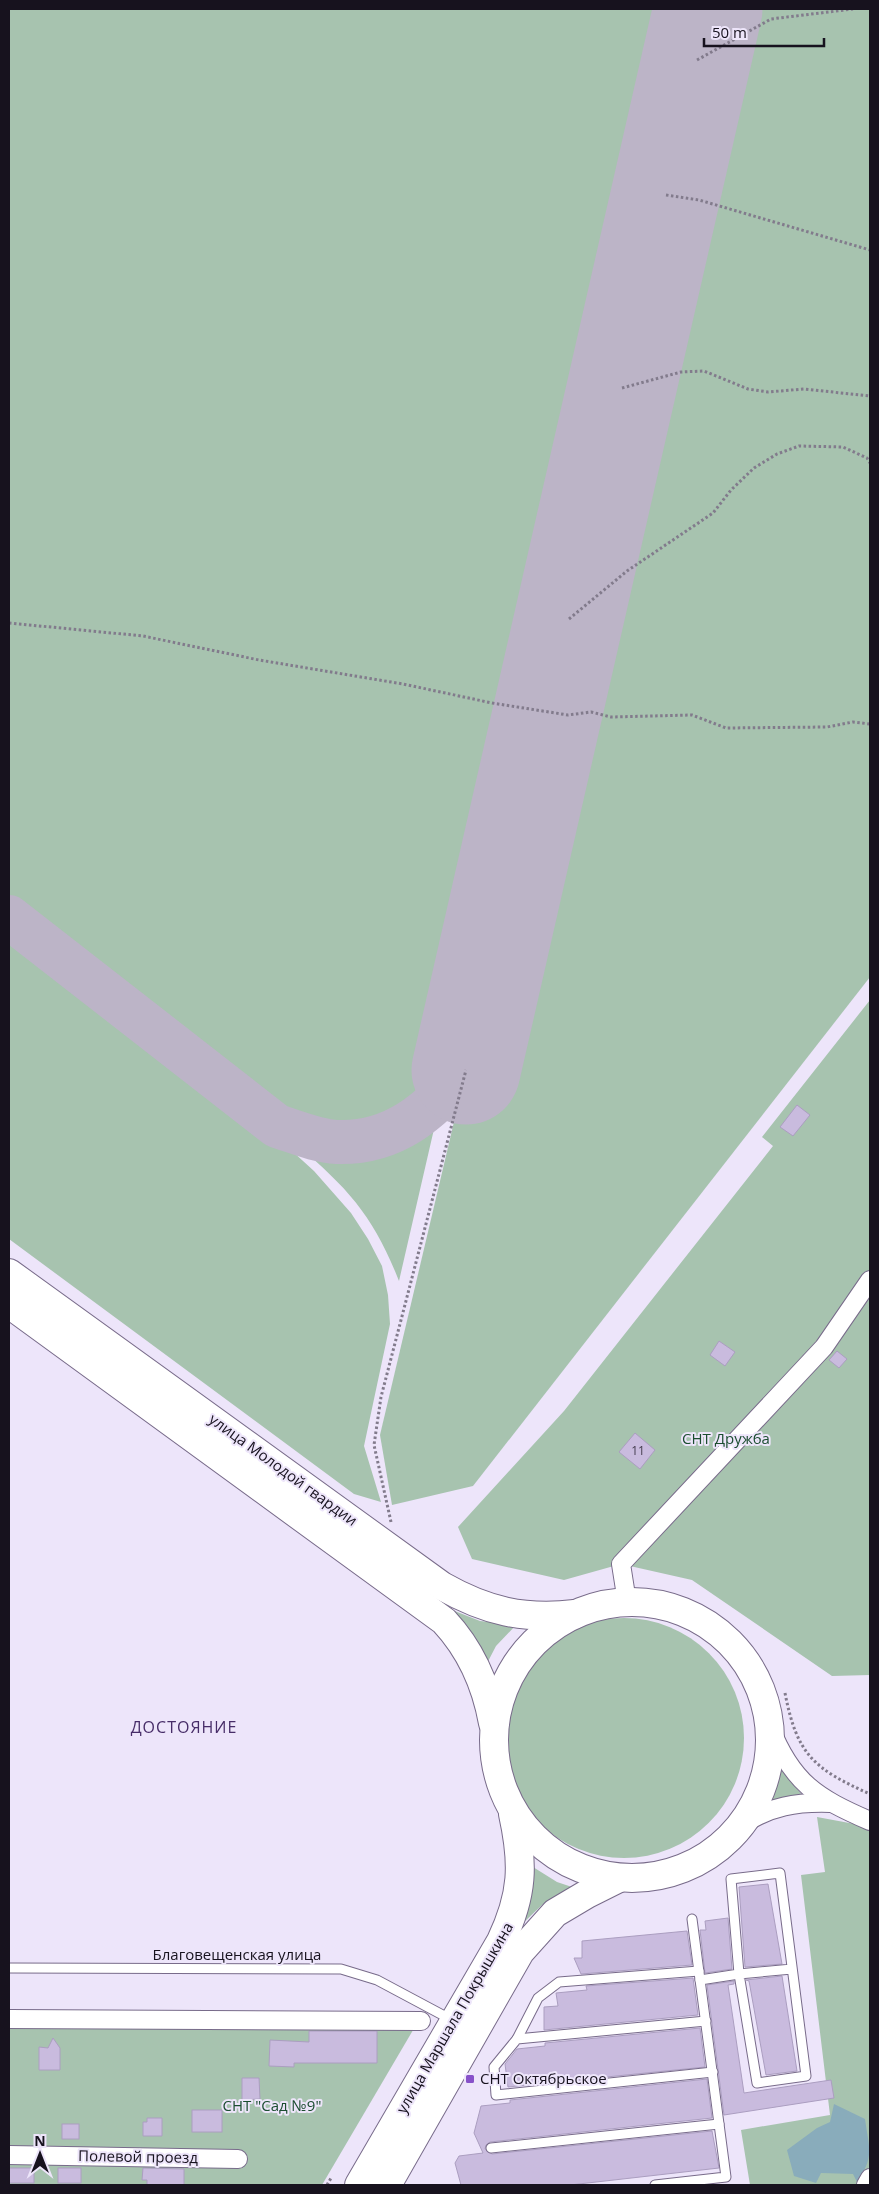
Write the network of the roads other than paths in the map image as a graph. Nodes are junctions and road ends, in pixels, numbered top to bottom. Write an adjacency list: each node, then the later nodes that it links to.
1 (9, 1273): 5 (main road, улица Молодой гвардии)
2 (870, 1280): 4 (street)
3 (9, 1304): 7 (main road, улица Молодой гвардии)
4 (627, 1602): 5 (main road); 6 (main road)
5 (576, 1614): 7 (main road)
6 (770, 1727): 8 (street); 11 (main road)
7 (494, 1728): 9 (main road)
8 (830, 1803): 10 (street); 11 (street)
9 (513, 1812): 12 (main road); 20 (main road, улица Маршала Покрышкина)
10 (870, 1821)
11 (742, 1825): 12 (main road)
12 (620, 1878): 31 (main road, улица Маршала Покрышкина)
13 (692, 1919): 17 (lane)
14 (9, 1968): 20 (lane, Благовещенская улица)
15 (792, 1969): 16 (lane); 16 (lane); 16 (lane)
16 (739, 1974): 17 (lane)
17 (700, 1976): 21 (lane); 22 (lane)
18 (9, 2019): 19 (street)
19 (421, 2021)
20 (454, 2021): 30 (main road, улица Маршала Покрышкина)
21 (706, 2021): 22 (lane); 23 (lane)
22 (517, 2039): 23 (lane)
23 (712, 2072): 24 (lane)
24 (719, 2124): 25 (lane); 29 (lane)
25 (491, 2148)
26 (9, 2155): 27 (street, Полевой проезд)
27 (238, 2159)
28 (870, 2178): 33 (street)
29 (727, 2181): 32 (lane)
30 (358, 2185)
31 (387, 2185)
32 (655, 2185)
33 (866, 2185)

